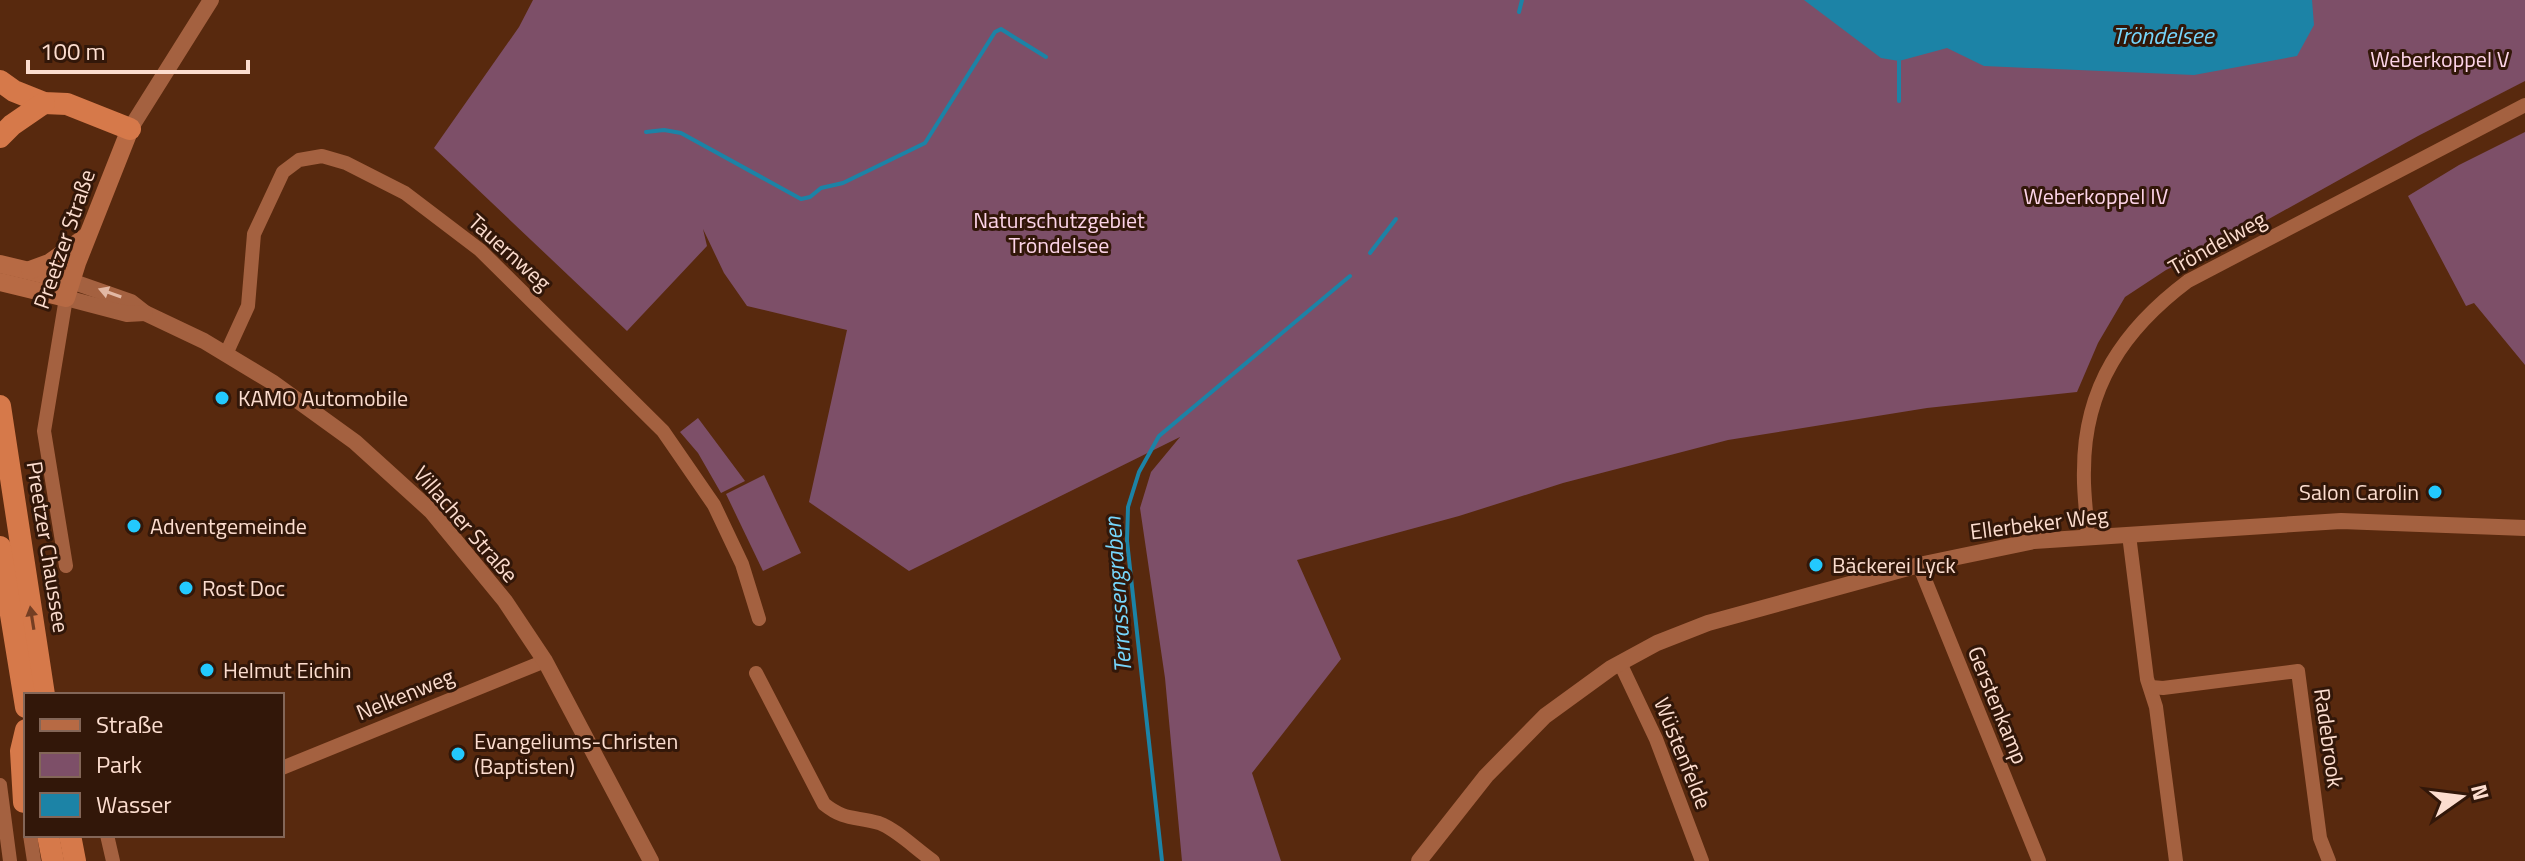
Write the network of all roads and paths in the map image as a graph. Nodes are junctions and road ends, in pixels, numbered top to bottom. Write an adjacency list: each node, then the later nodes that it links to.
1 (211, 0): 5 (street, Preetzer Straße)
2 (0, 81): 3 (highway)
3 (44, 103): 5 (highway); 6 (highway)
4 (2525, 105): 16 (street, Tröndelweg)
5 (130, 129): 7 (main road, Preetzer Straße)
6 (0, 137)
7 (87, 236): 9 (main road); 11 (main road, Preetzer Straße)
8 (0, 264): 9 (main road)
9 (30, 270): 11 (main road)
10 (0, 282): 11 (main road)
11 (69, 289): 12 (street, Villacher Straße); 19 (street, Preetzer Straße)
12 (226, 354): 20 (street, Tauernweg); 21 (street, Villacher Straße)
13 (0, 406): 25 (highway, Preetzer Chaussee, one-way to 13)
14 (2525, 528): 15 (street, Ellerbeker Weg)
15 (2129, 535): 16 (street, Ellerbeker Weg); 24 (street)
16 (2088, 538): 18 (street, Ellerbeker Weg)
17 (0, 547): 26 (highway)
18 (1919, 565): 22 (street, Ellerbeker Weg); 44 (street, Gerstenkamp)
19 (66, 566)
20 (759, 619)
21 (545, 661): 28 (street, Nelkenweg); 40 (street, Villacher Straße)
22 (1620, 663): 42 (street, Ellerbeker Weg); 43 (street, Wüstenfelde)
23 (756, 673): 41 (street)
24 (2151, 687): 45 (street); 46 (street, Radebrook)
25 (44, 693)
26 (24, 695)
27 (24, 738): 30 (highway)
28 (284, 767)
29 (0, 785): 35 (street)
30 (24, 793)
31 (30, 837): 36 (street)
32 (48, 837): 37 (highway)
33 (70, 837): 38 (highway)
34 (108, 839): 39 (street)
35 (10, 861)
36 (34, 861)
37 (53, 861)
38 (75, 861)
39 (113, 861)
40 (651, 861)
41 (933, 861)
42 (1419, 861)
43 (1702, 861)
44 (2039, 861)
45 (2176, 861)
46 (2329, 861)

